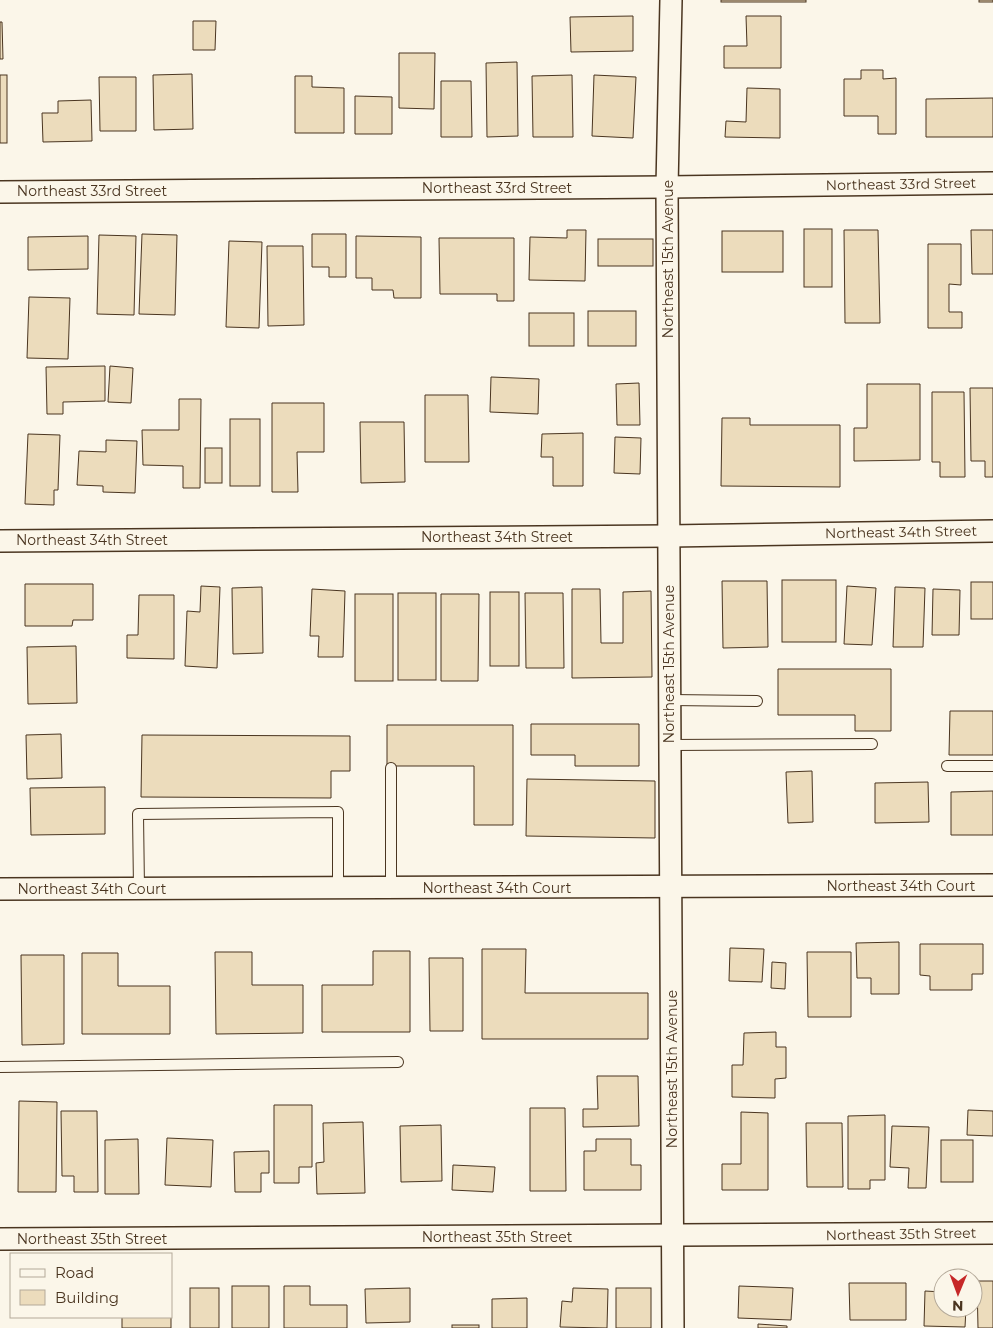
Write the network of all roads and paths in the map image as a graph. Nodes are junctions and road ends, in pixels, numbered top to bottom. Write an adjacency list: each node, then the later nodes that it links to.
1 (671, 0): 3 (street, Northeast 15th Avenue)
2 (993, 183): 3 (street, Northeast 33rd Street)
3 (667, 187): 4 (street, Northeast 33rd Street); 6 (street, Northeast 15th Avenue)
4 (0, 192)
5 (993, 531): 6 (street, Northeast 34th Street)
6 (669, 536): 7 (street, Northeast 34th Street); 8 (street, Northeast 15th Avenue)
7 (0, 541)
8 (670, 700): 9 (lane); 11 (street, Northeast 15th Avenue)
9 (757, 701)
10 (872, 744): 11 (lane)
11 (670, 745): 16 (street, Northeast 15th Avenue)
12 (947, 766): 13 (lane)
13 (993, 766)
14 (391, 768): 18 (lane)
15 (993, 886): 16 (street, Northeast 34th Court)
16 (671, 887): 18 (street, Northeast 34th Court); 24 (street, Northeast 15th Avenue)
17 (338, 888): 18 (street, Northeast 34th Court); 20 (street, Northeast 34th Court); 20 (lane)
18 (391, 888)
19 (0, 889): 20 (street, Northeast 34th Court)
20 (139, 889)
21 (398, 1062): 22 (lane)
22 (0, 1066)
23 (993, 1233): 24 (street, Northeast 35th Street)
24 (672, 1236): 25 (street, Northeast 35th Street); 26 (street, Northeast 15th Avenue)
25 (0, 1239)
26 (673, 1328)

